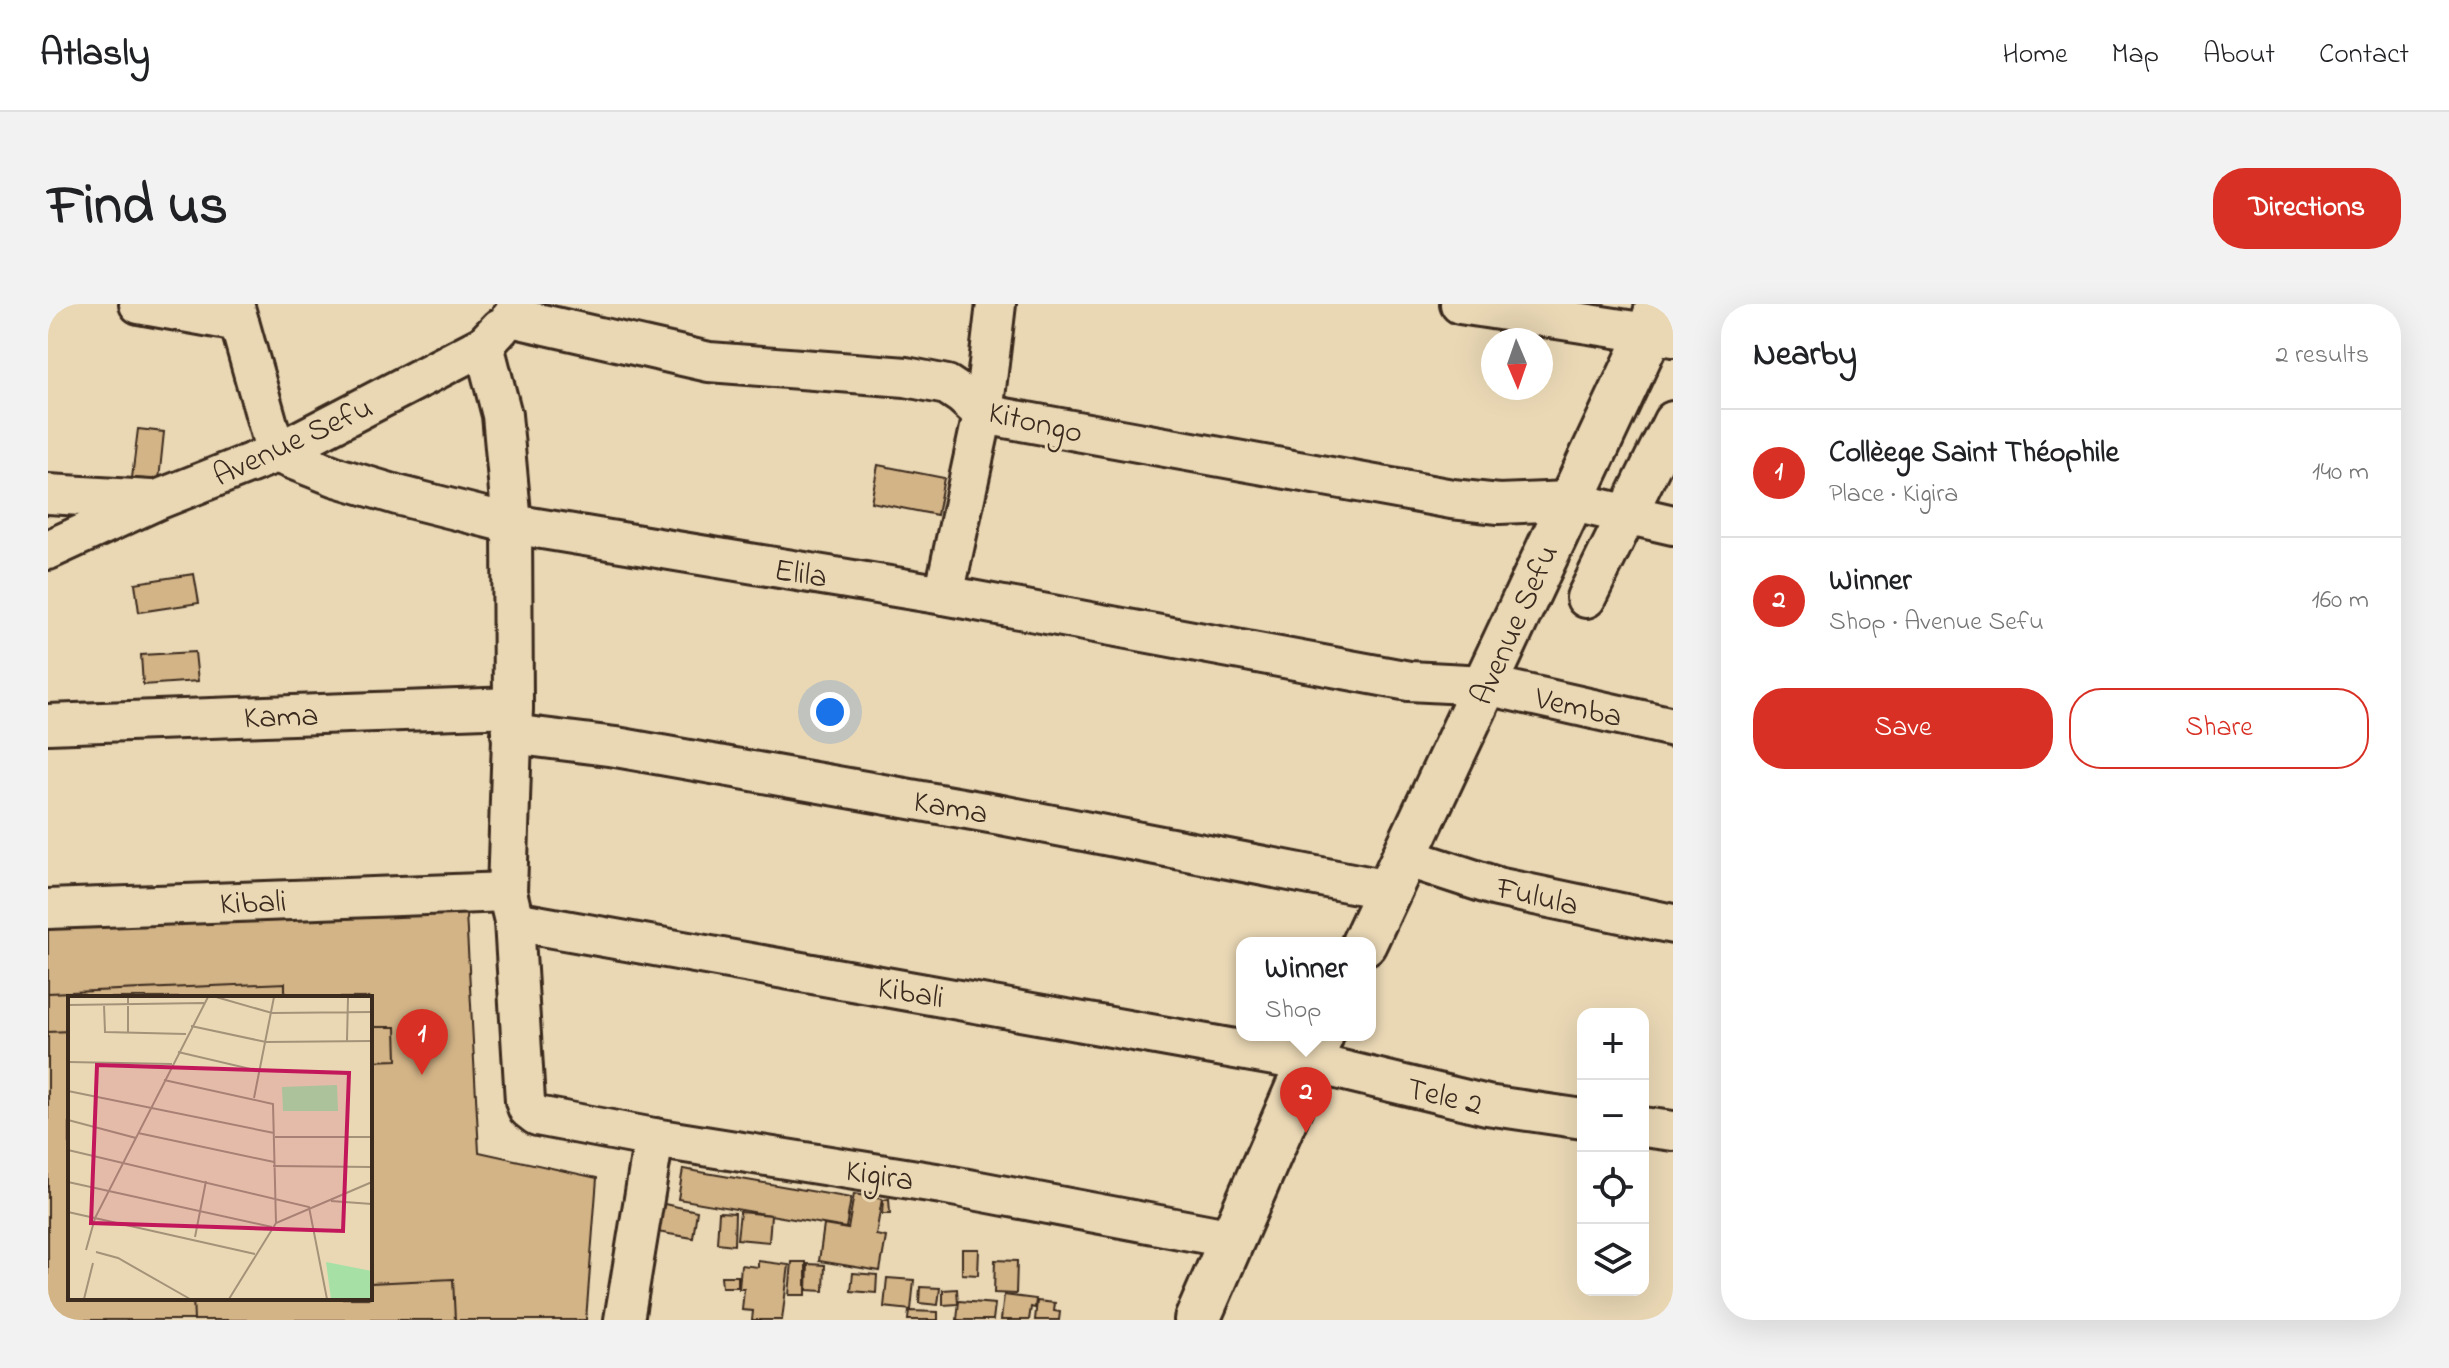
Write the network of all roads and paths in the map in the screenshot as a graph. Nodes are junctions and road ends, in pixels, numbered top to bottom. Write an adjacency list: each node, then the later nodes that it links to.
1 (139, 304): 5 (street)
2 (996, 304): 8 (street)
3 (1460, 304): 6 (street)
4 (515, 311): 7 (street, Avenue Sefu); 8 (street, Kitongo)
5 (237, 313): 10 (street)
6 (1661, 325): 13 (main road, Avenue Sefu)
7 (484, 345): 10 (street, Avenue Sefu); 15 (street)
8 (983, 414): 13 (street, Kitongo); 18 (street)
9 (1673, 421): 14 (street)
10 (276, 453): 12 (street, Avenue Sefu); 15 (street, Elila)
11 (48, 494): 12 (street)
12 (157, 500): 17 (street, Avenue Sefu)
13 (1569, 501): 14 (street, Kitongo); 20 (main road, Avenue Sefu)
14 (1625, 514): 16 (street, Kitongo); 19 (street)
15 (512, 524): 18 (street, Elila); 21 (street)
16 (1673, 525)
17 (48, 550)
18 (944, 595): 20 (street, Elila)
19 (1586, 598)
20 (1486, 685): 23 (street, Vemba); 24 (main road, Avenue Sefu)
21 (512, 721): 22 (street, Kama); 24 (street, Kama); 25 (street)
22 (48, 724)
23 (1673, 727)
24 (1397, 874): 27 (street, Fulula); 28 (main road, Avenue Sefu)
25 (510, 906): 26 (street, Kibali); 29 (street, Kibali); 35 (street, Kigira)
26 (48, 909)
27 (1673, 924)
28 (1367, 937)
29 (1236, 1035)
30 (1269, 1041): 31 (street, Kibali)
31 (1314, 1049): 32 (street, Tele 2); 36 (main road)
32 (1577, 1118)
33 (1649, 1128): 34 (street)
34 (1673, 1131)
35 (654, 1138): 36 (street, Kigira); 37 (street)
36 (1233, 1239): 38 (main road)
37 (627, 1319)
38 (1197, 1320)

